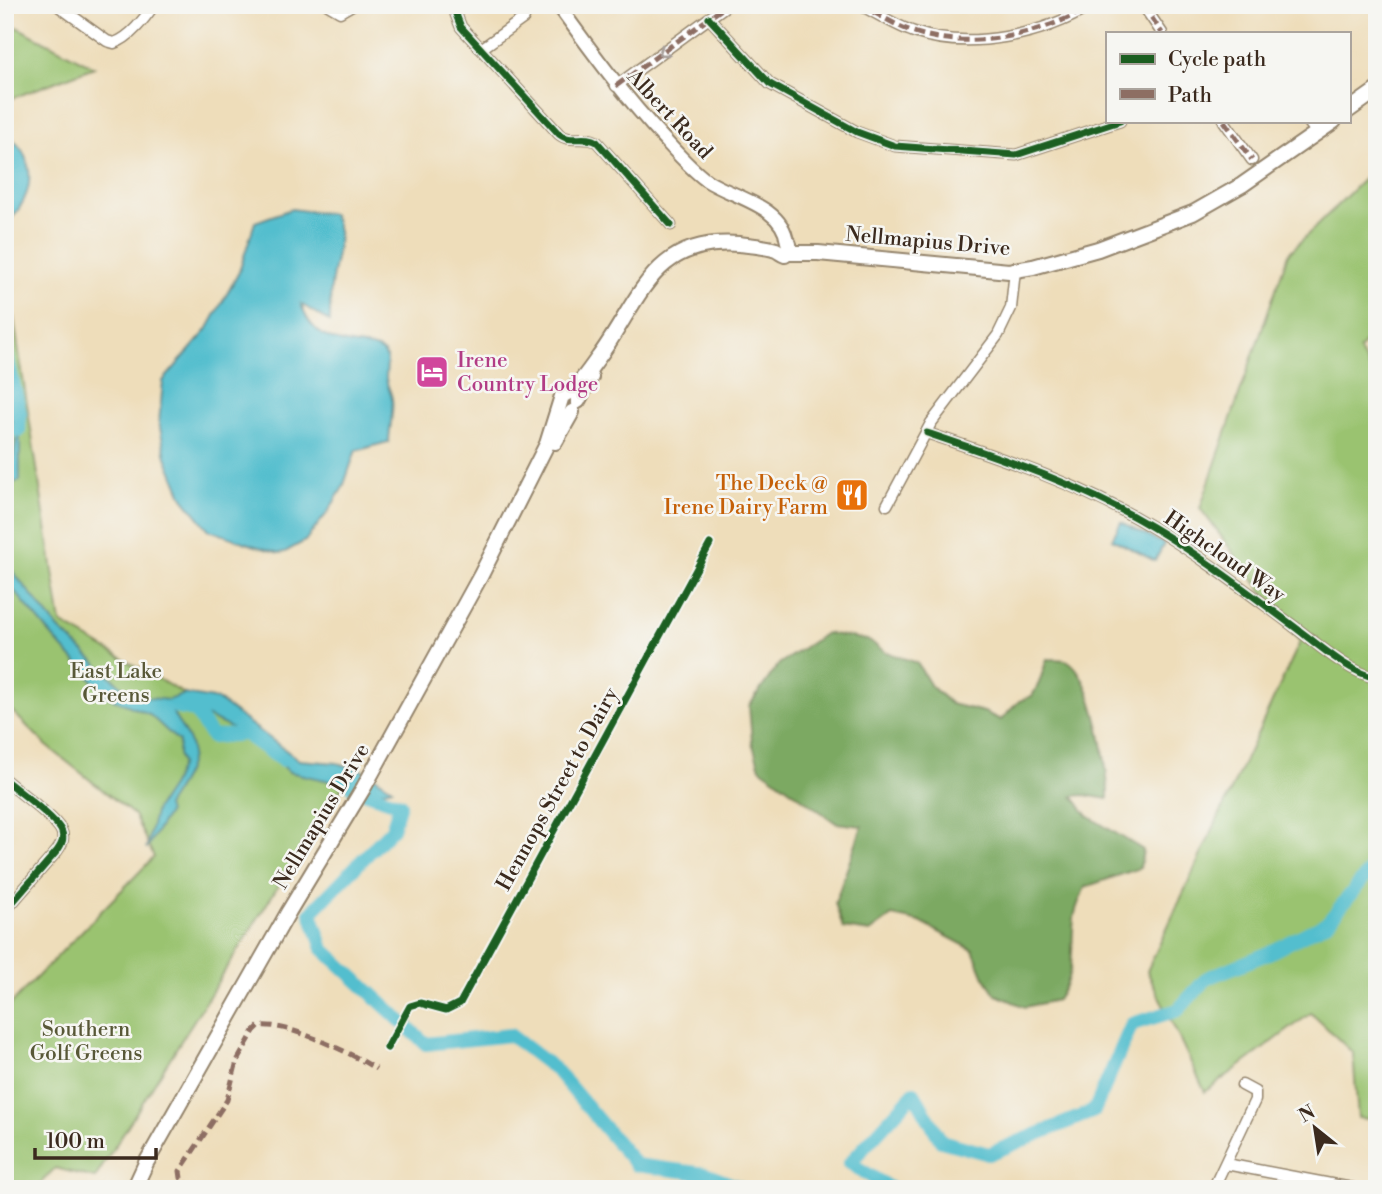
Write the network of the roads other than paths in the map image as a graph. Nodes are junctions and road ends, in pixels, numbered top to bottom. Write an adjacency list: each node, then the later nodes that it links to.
1 (57, 5): 2 (street)
2 (154, 5)
3 (328, 5): 4 (street)
4 (352, 5)
5 (458, 5): 14 (street)
6 (558, 5): 15 (street, Albert Road)
7 (727, 5): 12 (street)
8 (860, 5): 9 (street)
9 (1092, 5)
10 (1143, 5): 13 (street)
11 (524, 18): 14 (street)
12 (709, 18): 15 (street, one-way to 15); 18 (street)
13 (1161, 32)
14 (481, 49): 23 (street)
15 (617, 86): 24 (street, Albert Road)
16 (1377, 90): 17 (main road)
17 (1350, 109)
18 (1117, 122)
19 (1225, 122): 22 (street)
20 (1330, 122): 21 (main road, Nellmapius Drive)
21 (1312, 127): 25 (main road, Nellmapius Drive)
22 (1252, 160)
23 (671, 225)
24 (783, 246): 25 (main road, Nellmapius Drive); 32 (main road, Nellmapius Drive)
25 (1015, 271): 26 (street)
26 (927, 433): 27 (street); 28 (street, Highcloud Way)
27 (887, 505)
28 (1377, 678)
29 (5, 780): 30 (street)
30 (5, 911)
31 (1242, 1085): 33 (street)
32 (146, 1163): 34 (main road, Nellmapius Drive); 35 (main road, Nellmapius Drive)
33 (1226, 1164): 36 (street); 37 (street)
34 (127, 1189)
35 (134, 1189)
36 (1213, 1189)
37 (1357, 1189)

